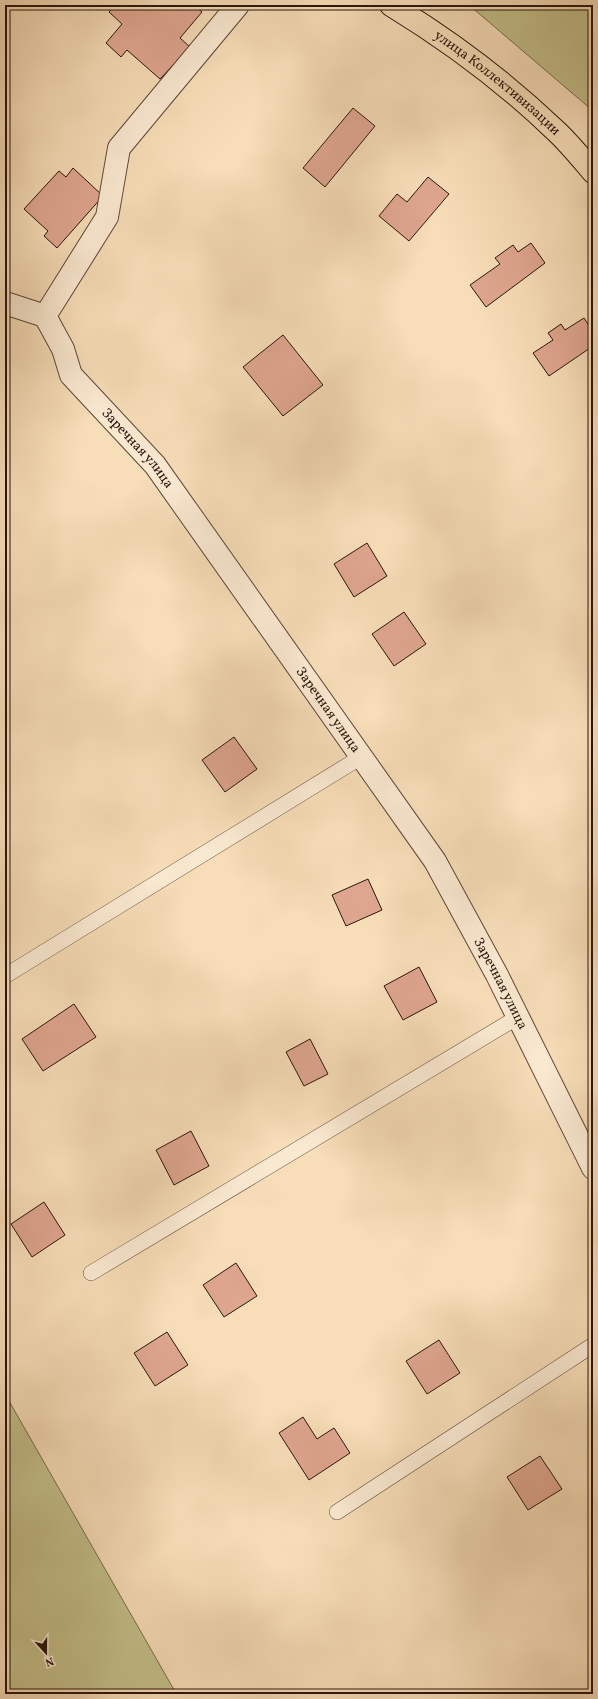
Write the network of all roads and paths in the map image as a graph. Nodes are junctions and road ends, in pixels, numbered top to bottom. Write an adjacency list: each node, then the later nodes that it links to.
1 (238, 5): 5 (street)
2 (392, 5): 3 (main road, улица Коллективизации)
3 (593, 172)
4 (5, 303): 5 (street)
5 (45, 316): 6 (street, Заречная улица)
6 (361, 757): 7 (lane); 8 (street, Заречная улица)
7 (5, 976)
8 (518, 1017): 9 (street, Заречная улица); 10 (lane)
9 (593, 1168)
10 (91, 1273)
11 (593, 1345): 12 (lane)
12 (337, 1512)

